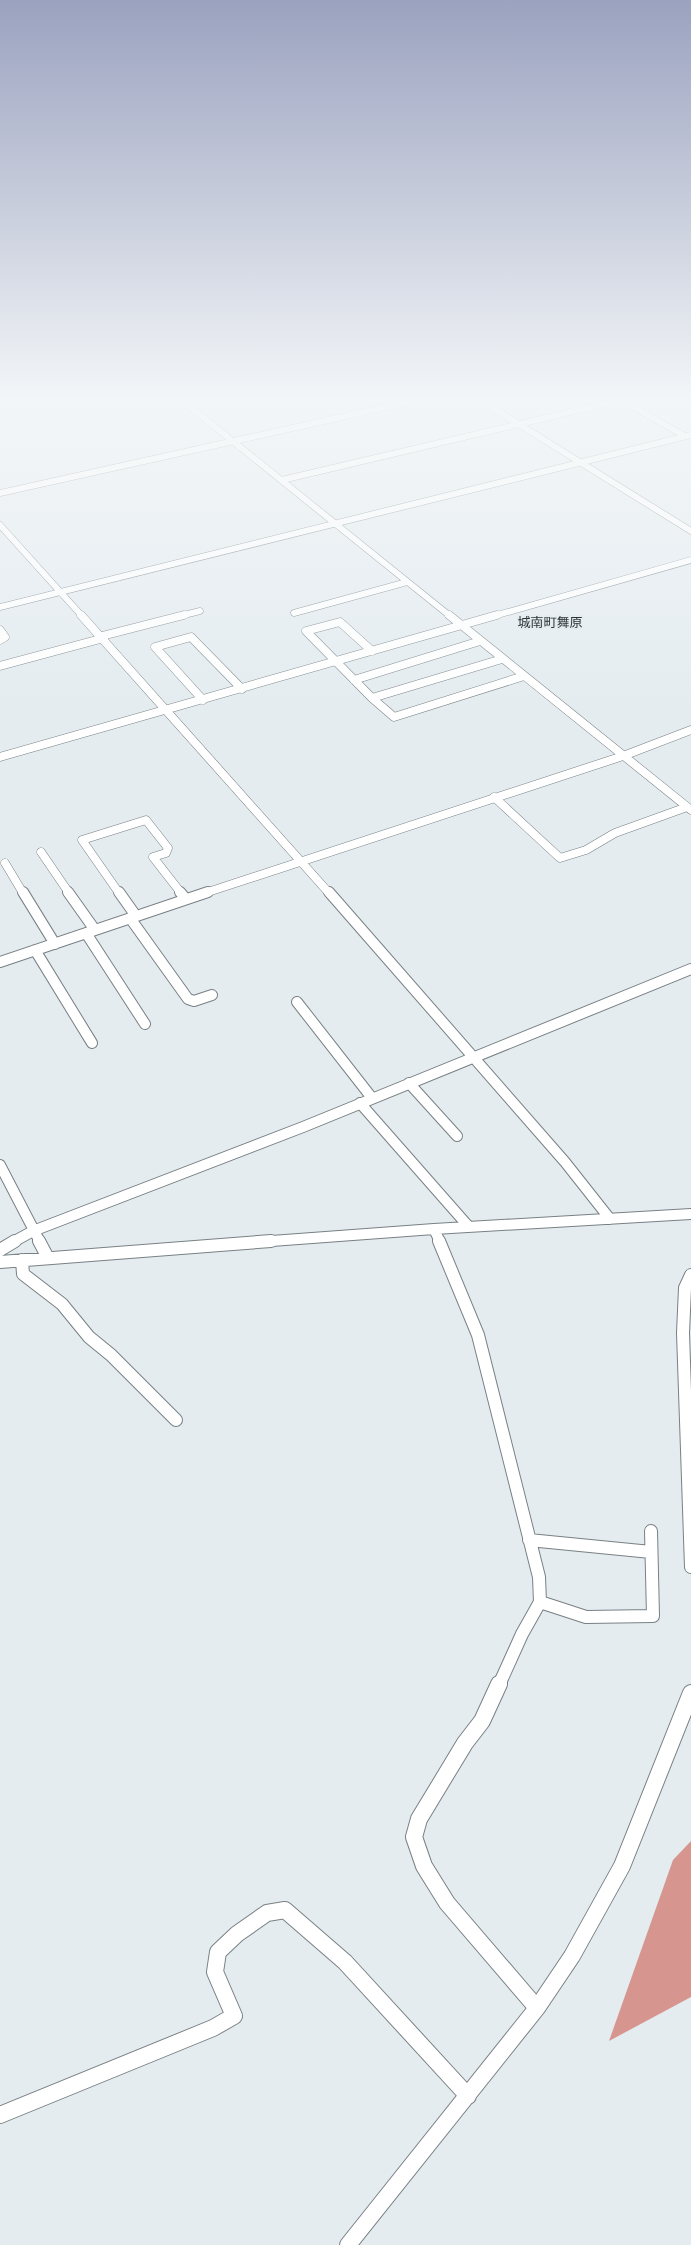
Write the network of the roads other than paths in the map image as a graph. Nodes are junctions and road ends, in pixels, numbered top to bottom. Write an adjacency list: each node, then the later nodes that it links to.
1 (308, 502): 4 (street)
2 (422, 502): 4 (street)
3 (644, 502): 6 (street)
4 (335, 524): 8 (street); 9 (street)
5 (0, 525): 9 (street)
6 (691, 531)
7 (691, 560): 13 (street)
8 (407, 582): 12 (street); 13 (street)
9 (61, 592): 10 (street); 15 (street)
10 (0, 607)
11 (200, 611): 15 (street)
12 (294, 613)
13 (460, 625): 17 (street); 18 (street)
14 (0, 630): 16 (street)
15 (103, 637): 21 (street); 27 (street)
16 (0, 640)
17 (480, 641): 19 (street); 23 (street)
18 (372, 651): 20 (street); 20 (street)
19 (502, 659): 22 (street); 25 (street)
20 (336, 662): 23 (street); 24 (street)
21 (0, 666)
22 (524, 676): 25 (street); 29 (street)
23 (354, 680): 25 (street)
24 (242, 689): 26 (street); 26 (street)
25 (372, 698)
26 (203, 700): 27 (street)
27 (166, 711): 30 (street); 34 (street)
28 (691, 730): 29 (street)
29 (623, 756): 31 (street); 32 (street)
30 (0, 758)
31 (494, 797): 32 (street); 34 (street)
32 (689, 809)
33 (41, 852): 38 (street)
34 (301, 860): 36 (street); 47 (street)
35 (5, 863): 39 (street)
36 (186, 899): 37 (street); 37 (street)
37 (133, 917): 38 (street); 43 (street)
38 (91, 932): 39 (street); 45 (street)
39 (55, 944): 40 (street)
40 (35, 950): 41 (street); 46 (street)
41 (0, 962)
42 (691, 969): 47 (street)
43 (212, 995)
44 (297, 1002): 49 (street)
45 (145, 1024)
46 (92, 1043)
47 (472, 1057): 48 (street); 54 (street)
48 (409, 1084): 49 (street); 51 (street)
49 (372, 1098): 50 (street)
50 (360, 1103): 55 (street); 57 (street)
51 (457, 1136)
52 (0, 1165): 57 (street)
53 (691, 1214): 54 (street)
54 (610, 1219): 55 (street)
55 (469, 1227): 56 (street)
56 (434, 1229): 59 (street); 65 (street)
57 (33, 1231): 58 (street); 59 (street)
58 (0, 1250)
59 (48, 1258): 60 (street)
60 (22, 1260): 61 (street); 63 (street)
61 (0, 1262)
62 (691, 1275): 67 (street)
63 (176, 1420)
64 (651, 1531): 66 (street)
65 (529, 1540): 66 (street); 68 (street)
66 (651, 1552): 68 (street)
67 (691, 1567)
68 (540, 1602): 70 (street)
69 (691, 1693): 70 (street)
70 (537, 2008): 71 (street)
71 (468, 2096): 72 (street); 73 (street)
72 (0, 2115)
73 (348, 2245)

